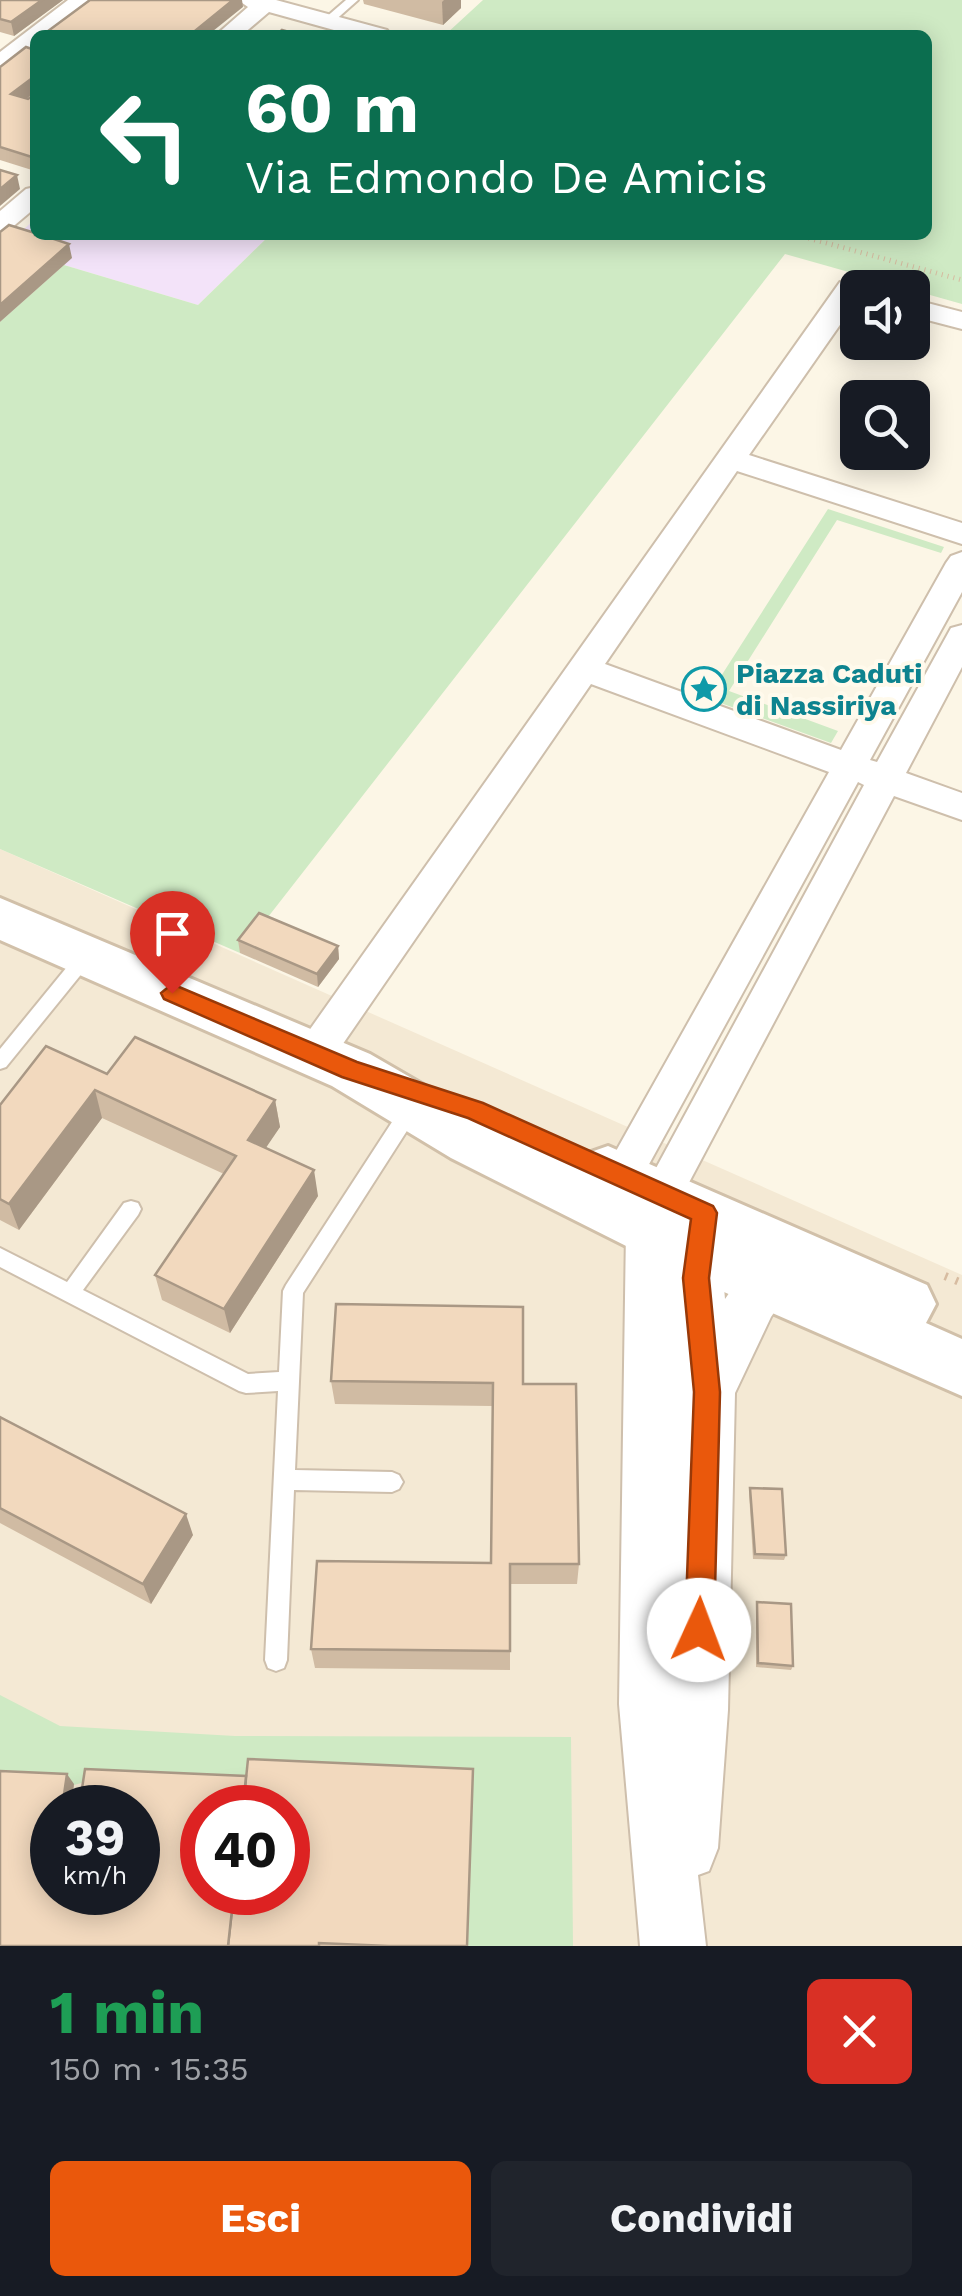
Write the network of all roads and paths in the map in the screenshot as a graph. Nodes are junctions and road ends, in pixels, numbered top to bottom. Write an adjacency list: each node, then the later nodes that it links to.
1 (83, 0): 5 (street)
2 (353, 0): 4 (lane)
3 (273, 3): 4 (street); 6 (street)
4 (328, 21): 7 (street)
5 (43, 30)
6 (235, 30)
7 (361, 30)
8 (28, 184): 9 (street)
9 (0, 224)
10 (815, 240): 11 (path)
11 (962, 280)
12 (840, 302): 15 (street)
13 (930, 311): 14 (street)
14 (962, 321)
15 (731, 459): 16 (street); 19 (street)
16 (962, 534)
17 (962, 563): 20 (street)
18 (962, 636): 21 (street)
19 (584, 669): 20 (street); 26 (street)
20 (850, 766): 21 (street); 29 (street)
21 (885, 779): 22 (street); 29 (street)
22 (962, 807)
23 (0, 918): 24 (main road)
24 (86, 955): 25 (lane); 26 (main road)
25 (0, 1062)
26 (333, 1062): 27 (main road); 29 (main road)
27 (412, 1106): 29 (main road); 35 (lane)
28 (131, 1209): 32 (lane)
29 (667, 1213): 31 (main road); 33 (main road); 36 (street); 40 (street)
30 (0, 1257): 32 (lane)
31 (768, 1283): 34 (main road); 36 (street)
32 (70, 1293): 35 (lane)
33 (962, 1328)
34 (962, 1368)
35 (288, 1381): 37 (lane)
36 (707, 1392): 40 (street)
37 (284, 1480): 38 (lane); 39 (lane)
38 (392, 1482)
39 (276, 1660)
40 (675, 1946)

